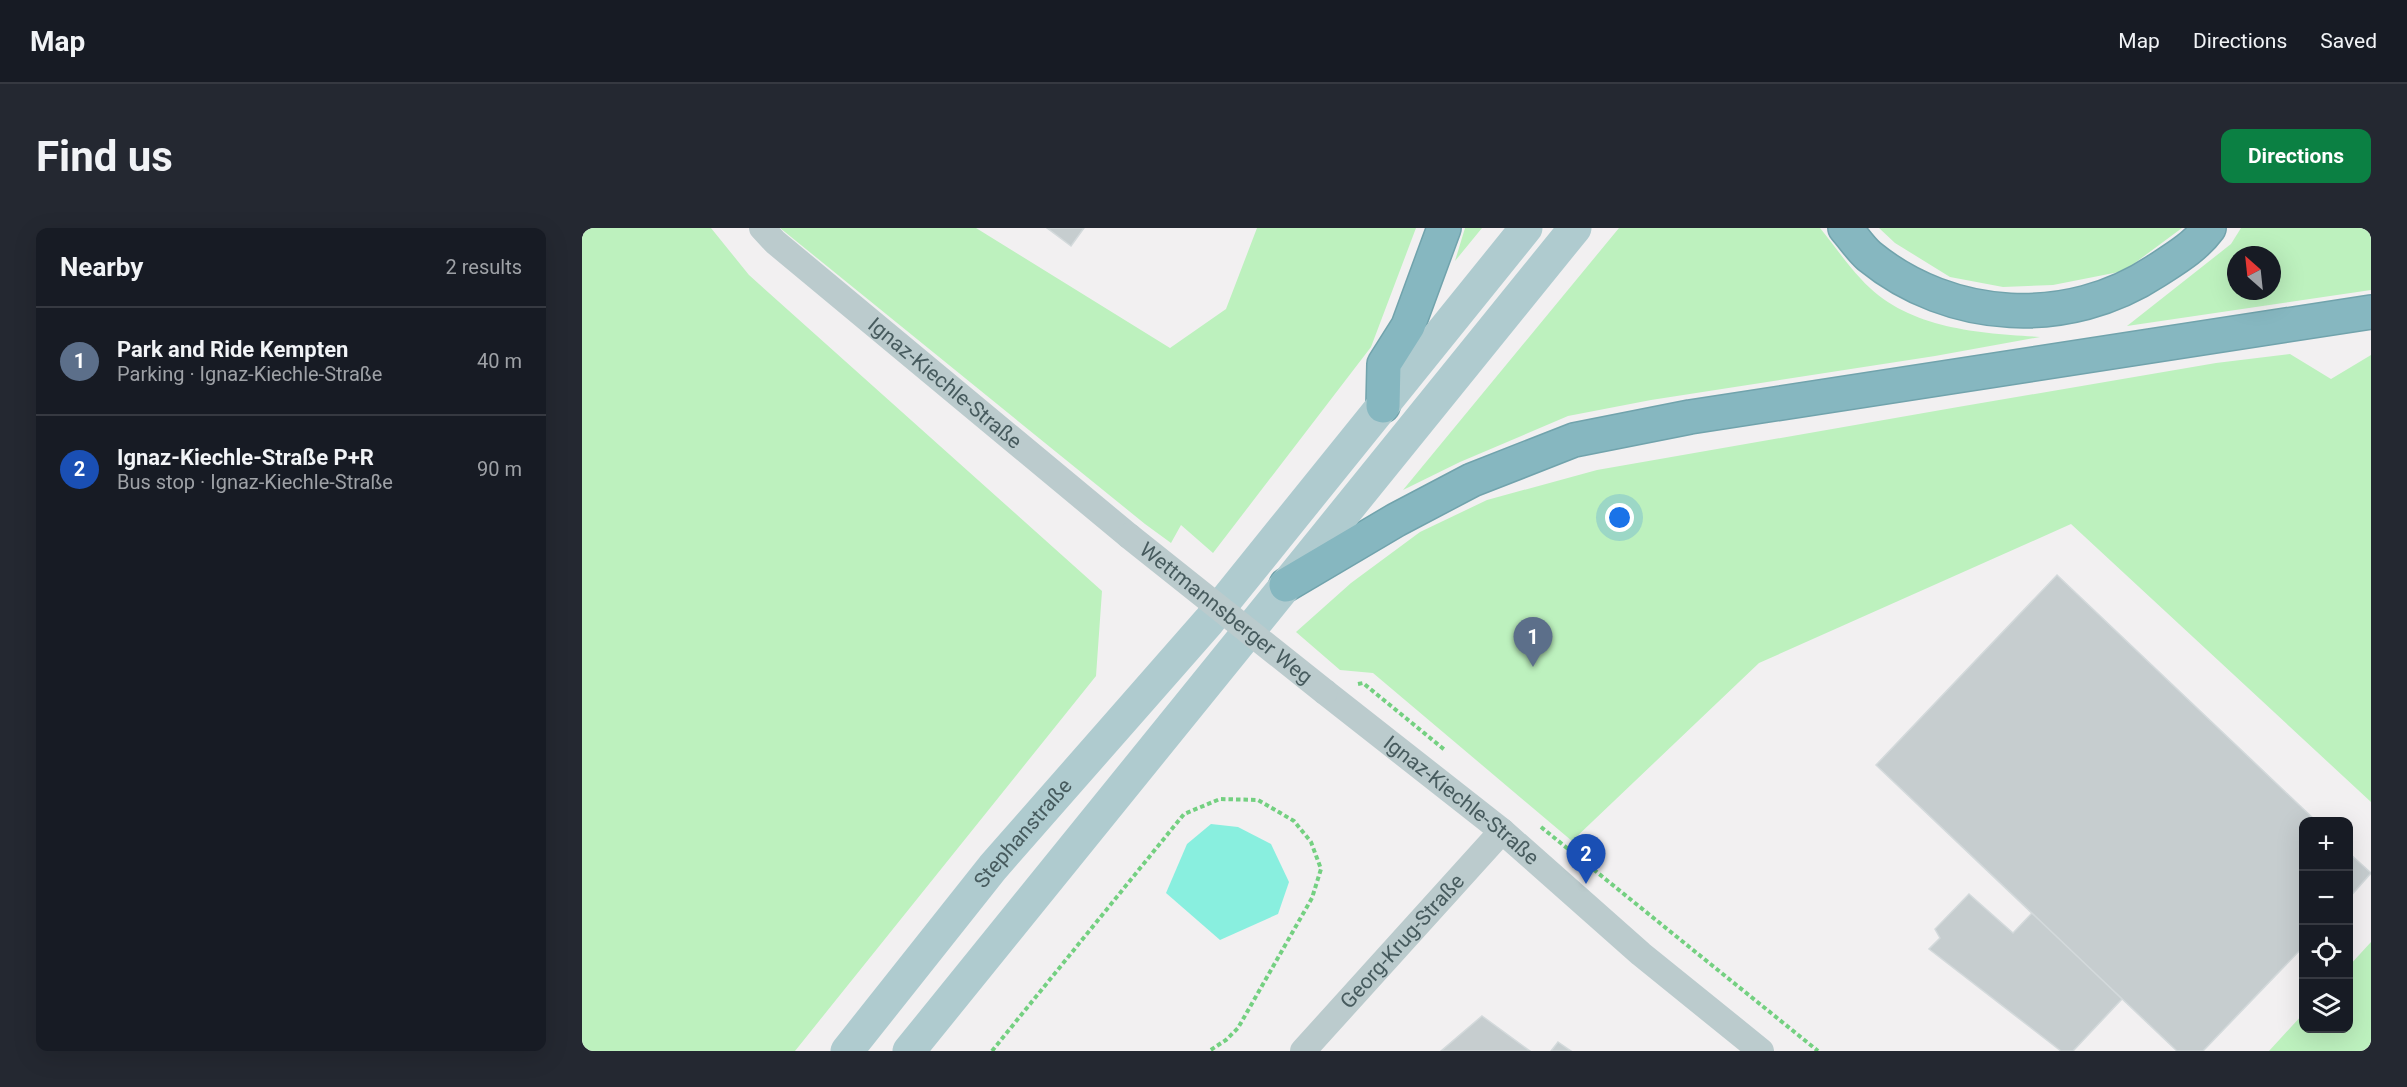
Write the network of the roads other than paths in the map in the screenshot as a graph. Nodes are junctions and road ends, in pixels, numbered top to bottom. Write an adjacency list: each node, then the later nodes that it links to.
1 (762, 228): 9 (street, Ignaz-Kiechle-Straße)
2 (1444, 228): 8 (highway)
3 (1526, 228): 8 (main road, Stephanstraße)
4 (1575, 228): 10 (main road)
5 (1845, 228): 6 (highway)
6 (2209, 228)
7 (2371, 312): 10 (highway)
8 (1383, 406): 13 (main road, Stephanstraße)
9 (1129, 536): 11 (street, Wettmannsberger Weg, bridge)
10 (1286, 585): 14 (main road)
11 (1325, 692): 12 (street, Ignaz-Kiechle-Straße)
12 (1502, 831): 15 (street, Georg-Krug-Straße); 16 (street, Ignaz-Kiechle-Straße)
13 (847, 1051)
14 (909, 1051)
15 (1303, 1051)
16 (1761, 1051)

